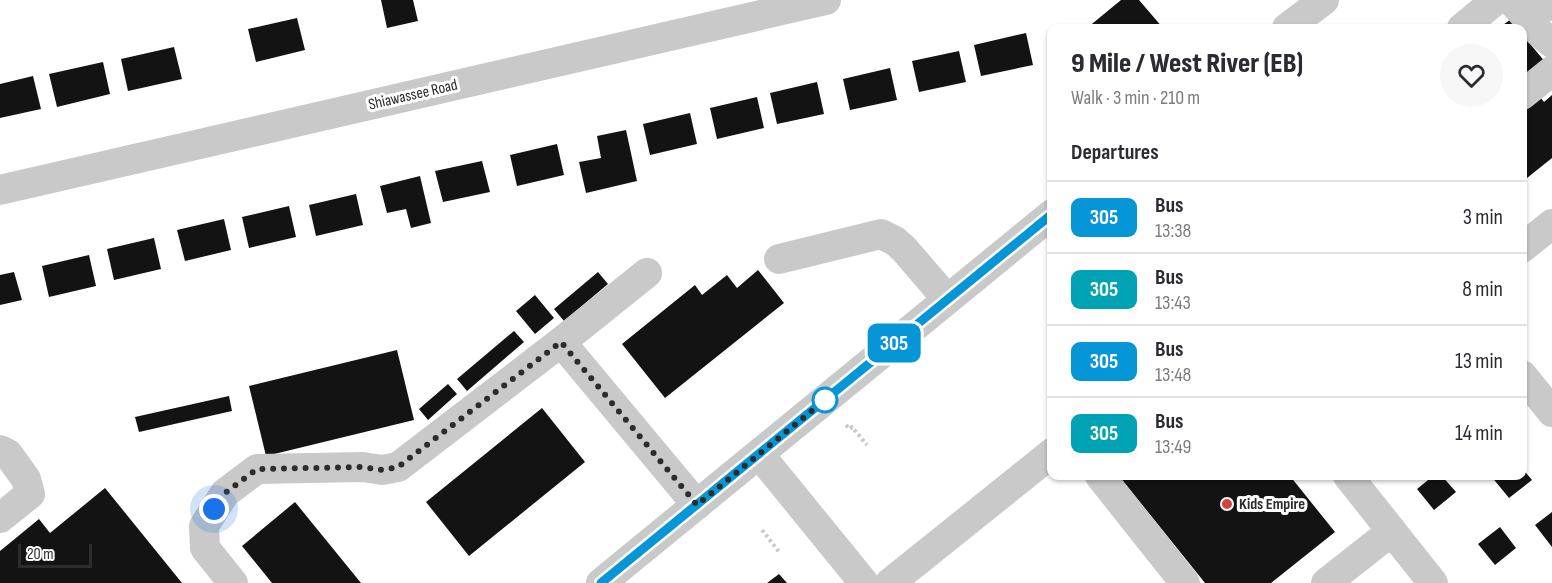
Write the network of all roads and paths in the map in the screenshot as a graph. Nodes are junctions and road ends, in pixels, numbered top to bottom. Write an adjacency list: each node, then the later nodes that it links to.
1 (826, 0): 7 (street, Shiawassee Road)
2 (1324, 0): 8 (street)
3 (1497, 0): 9 (street)
4 (1511, 0): 10 (street)
5 (1543, 0): 6 (street)
6 (1552, 6)
7 (729, 10): 13 (street, Shiawassee Road)
8 (1292, 24)
9 (1467, 24)
10 (1552, 43)
11 (1552, 71): 12 (street)
12 (1527, 91)
13 (0, 190)
14 (1047, 218): 19 (street)
15 (1552, 224): 16 (street)
16 (1527, 244)
17 (779, 259): 19 (street)
18 (647, 273): 20 (street)
19 (947, 299): 26 (street)
20 (561, 342): 30 (street); 35 (street)
21 (1527, 381): 22 (street)
22 (1552, 412)
23 (846, 425): 24 (path)
24 (867, 445)
25 (0, 450): 31 (street)
26 (759, 454): 30 (street); 37 (street)
27 (1047, 457): 38 (street)
28 (1103, 480): 39 (street)
29 (1351, 480): 33 (street)
30 (697, 505): 36 (street)
31 (0, 518)
32 (762, 530): 34 (path)
33 (1392, 531): 40 (street); 41 (street)
34 (780, 553)
35 (233, 583)
36 (601, 583)
37 (864, 583)
38 (890, 583)
39 (1185, 583)
40 (1326, 583)
41 (1433, 583)

